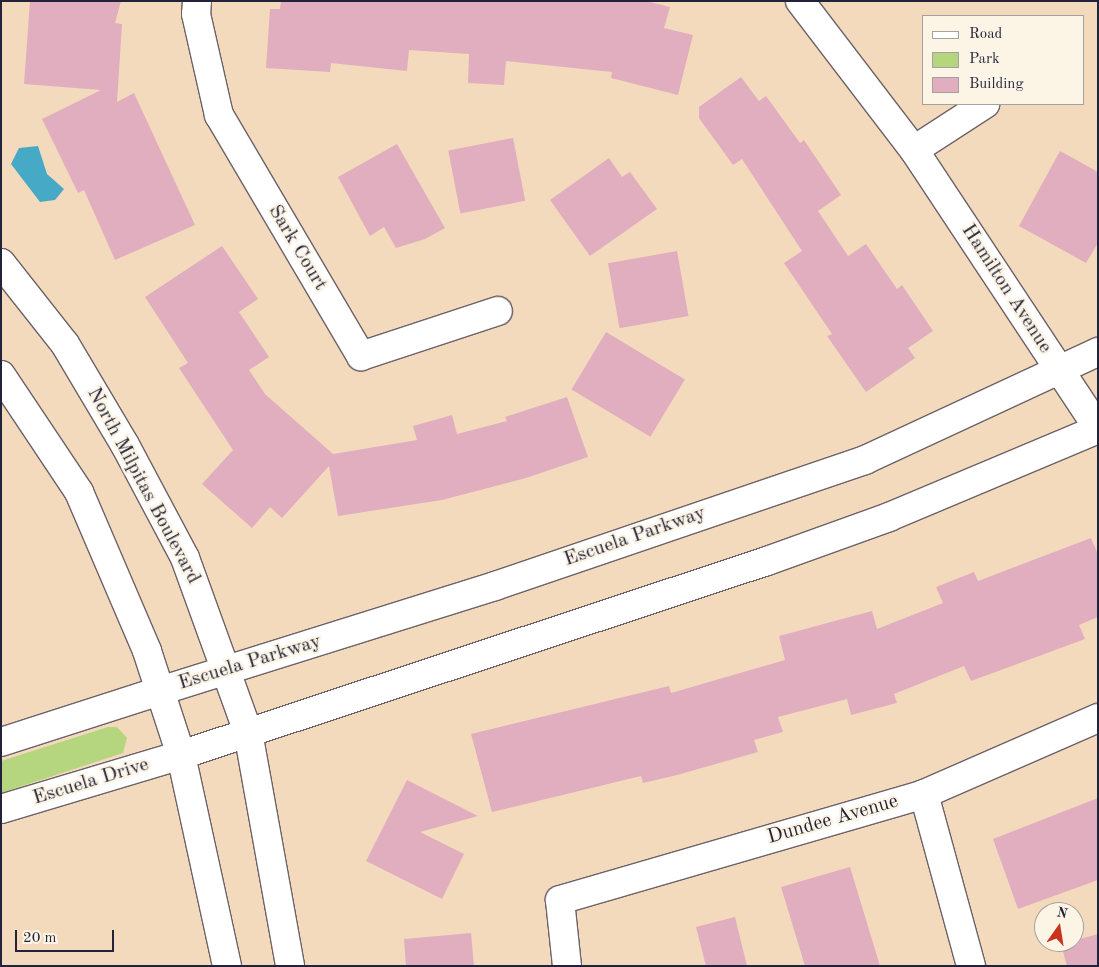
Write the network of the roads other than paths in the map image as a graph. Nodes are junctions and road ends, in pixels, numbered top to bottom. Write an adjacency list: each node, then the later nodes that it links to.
1 (197, 1): 6 (street, Sark Court)
2 (800, 1): 4 (street, Hamilton Avenue)
3 (983, 105): 4 (street)
4 (914, 150): 8 (street, Hamilton Avenue)
5 (1, 262): 11 (street, North Milpitas Boulevard)
6 (498, 311)
7 (1098, 352): 8 (street, Escuela Parkway)
8 (1060, 370): 10 (street, Hamilton Avenue); 11 (street, Escuela Parkway)
9 (1, 375): 12 (street)
10 (1098, 429): 14 (street)
11 (228, 672): 12 (street, Escuela Parkway); 14 (street, North Milpitas Boulevard)
12 (160, 690): 15 (street); 16 (street)
13 (1098, 718): 17 (street, Dundee Avenue)
14 (248, 732): 16 (street); 20 (street, North Milpitas Boulevard)
15 (1, 742)
16 (181, 755): 18 (street, Escuela Drive); 19 (street)
17 (924, 794): 21 (street, Dundee Avenue); 22 (street)
18 (1, 809)
19 (227, 966)
20 (290, 966)
21 (567, 966)
22 (971, 966)

